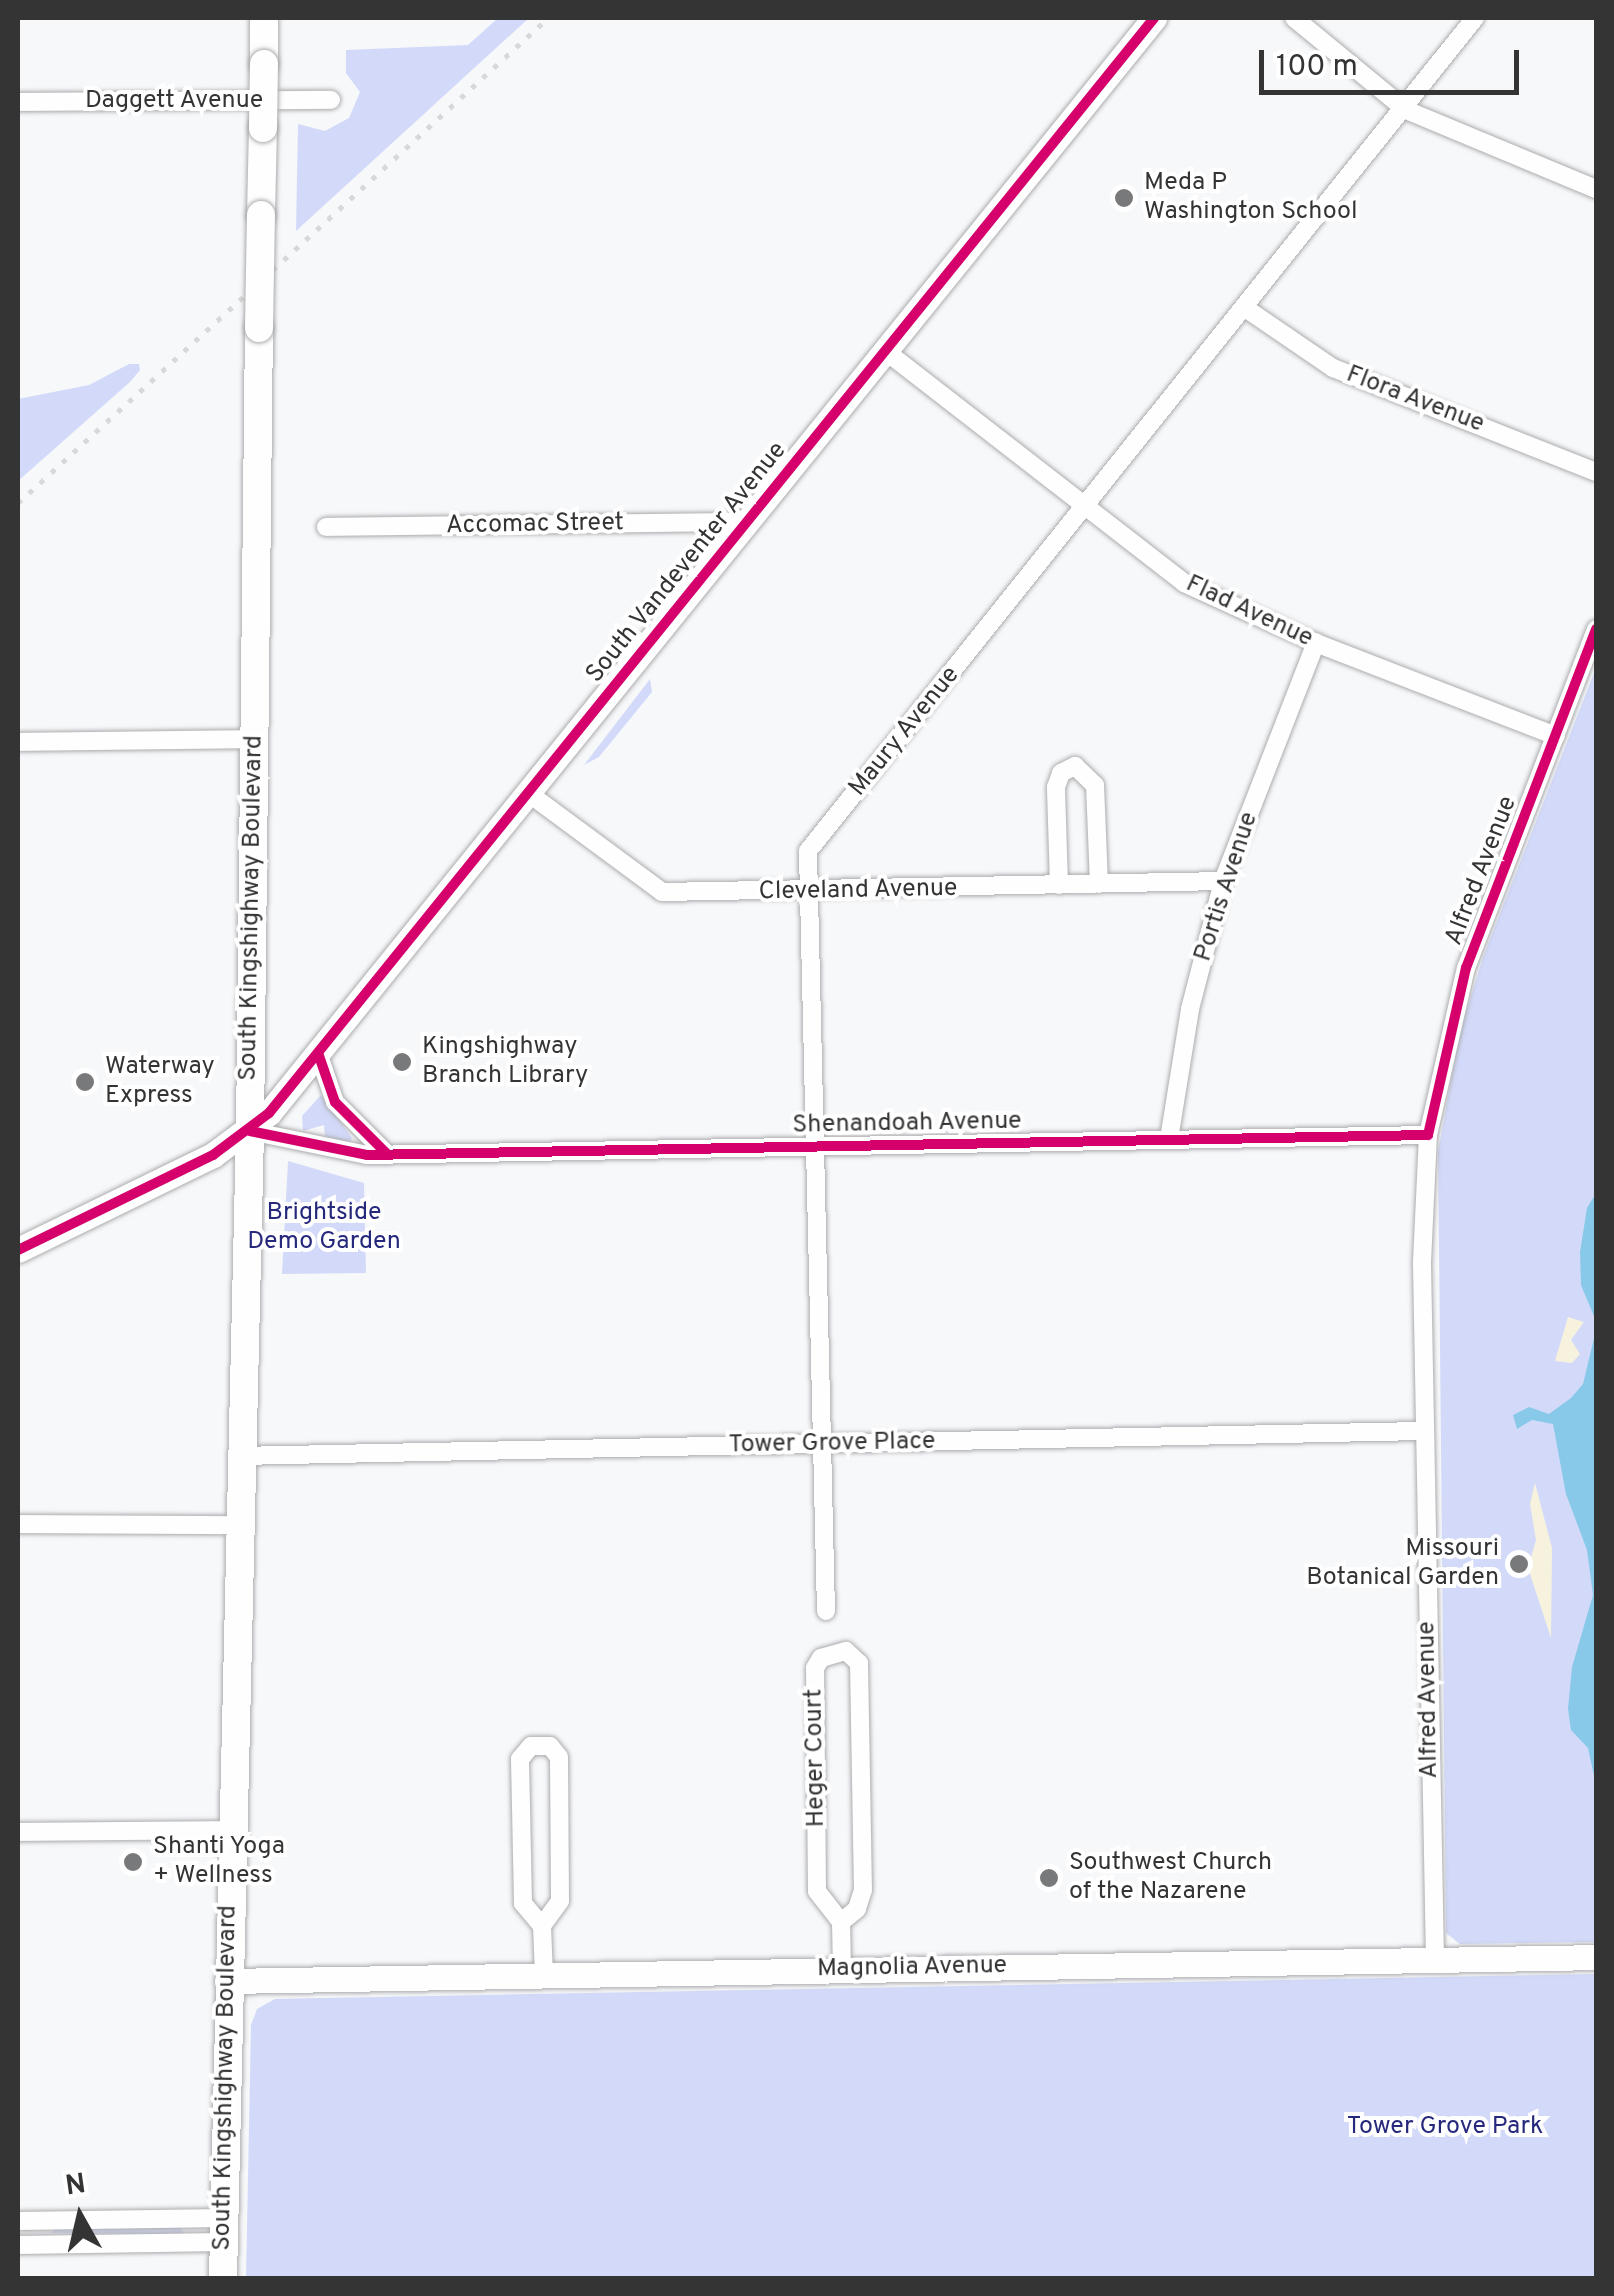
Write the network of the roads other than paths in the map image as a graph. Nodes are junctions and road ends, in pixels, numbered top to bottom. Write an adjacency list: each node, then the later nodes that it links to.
1 (264, 18): 18 (main road, South Kingshighway Boulevard, bridge)
2 (1154, 18): 10 (street, South Vandeventer Avenue)
3 (1294, 18): 7 (street)
4 (1475, 18): 7 (street, Maury Avenue)
5 (330, 100): 6 (street, Daggett Avenue)
6 (18, 102)
7 (1406, 110): 8 (street); 9 (street, Maury Avenue)
8 (1596, 189)
9 (1245, 308): 11 (street, Flora Avenue); 12 (street, Maury Avenue)
10 (884, 350): 12 (street, Flad Avenue); 13 (street, South Vandeventer Avenue)
11 (1596, 472)
12 (1086, 509): 16 (street, Flad Avenue); 24 (street, Maury Avenue)
13 (745, 522): 14 (street, Accomac Street); 20 (street, South Vandeventer Avenue)
14 (326, 527)
15 (1596, 629): 17 (street, Alfred Avenue)
16 (1316, 643): 17 (street, Flad Avenue); 21 (street, Portis Avenue)
17 (1556, 736): 27 (street, Alfred Avenue)
18 (254, 739): 19 (street); 26 (main road, South Kingshighway Boulevard)
19 (18, 742)
20 (527, 792): 24 (street, Cleveland Avenue); 25 (street, South Vandeventer Avenue)
21 (1223, 882): 22 (street, Cleveland Avenue); 28 (street, Portis Avenue)
22 (1099, 884): 23 (street, Cleveland Avenue); 23 (street)
23 (1059, 885): 24 (street, Cleveland Avenue)
24 (808, 894): 29 (street, Maury Avenue)
25 (318, 1053): 26 (street, South Vandeventer Avenue); 30 (street)
26 (250, 1132): 30 (street, Shenandoah Avenue); 31 (street); 34 (main road, South Kingshighway Boulevard)
27 (1428, 1134): 28 (street, Shenandoah Avenue); 32 (street, Alfred Avenue)
28 (1169, 1139): 29 (street, Shenandoah Avenue)
29 (815, 1146): 30 (street, Shenandoah Avenue); 33 (street, Maury Avenue)
30 (387, 1154)
31 (18, 1250)
32 (1426, 1431): 33 (street, Tower Grove Place); 43 (street, Alfred Avenue)
33 (822, 1444): 34 (street, Tower Grove Place); 37 (street, Maury Avenue)
34 (238, 1456): 36 (main road, South Kingshighway Boulevard)
35 (18, 1524): 36 (street)
36 (237, 1525): 38 (main road, South Kingshighway Boulevard)
37 (826, 1611)
38 (230, 1830): 39 (street); 46 (main road, South Kingshighway Boulevard)
39 (18, 1832)
40 (841, 1922): 40 (street, Heger Court); 44 (street, Heger Court)
41 (542, 1926): 41 (street); 45 (street)
42 (1596, 1957): 43 (street, Magnolia Avenue)
43 (1435, 1960): 44 (street, Magnolia Avenue)
44 (842, 1970): 45 (street, Magnolia Avenue)
45 (544, 1975): 46 (street, Magnolia Avenue)
46 (227, 1981): 48 (main road, South Kingshighway Boulevard)
47 (18, 2221): 48 (street)
48 (224, 2230): 49 (street); 50 (main road, South Kingshighway Boulevard)
49 (18, 2245)
50 (223, 2278)

